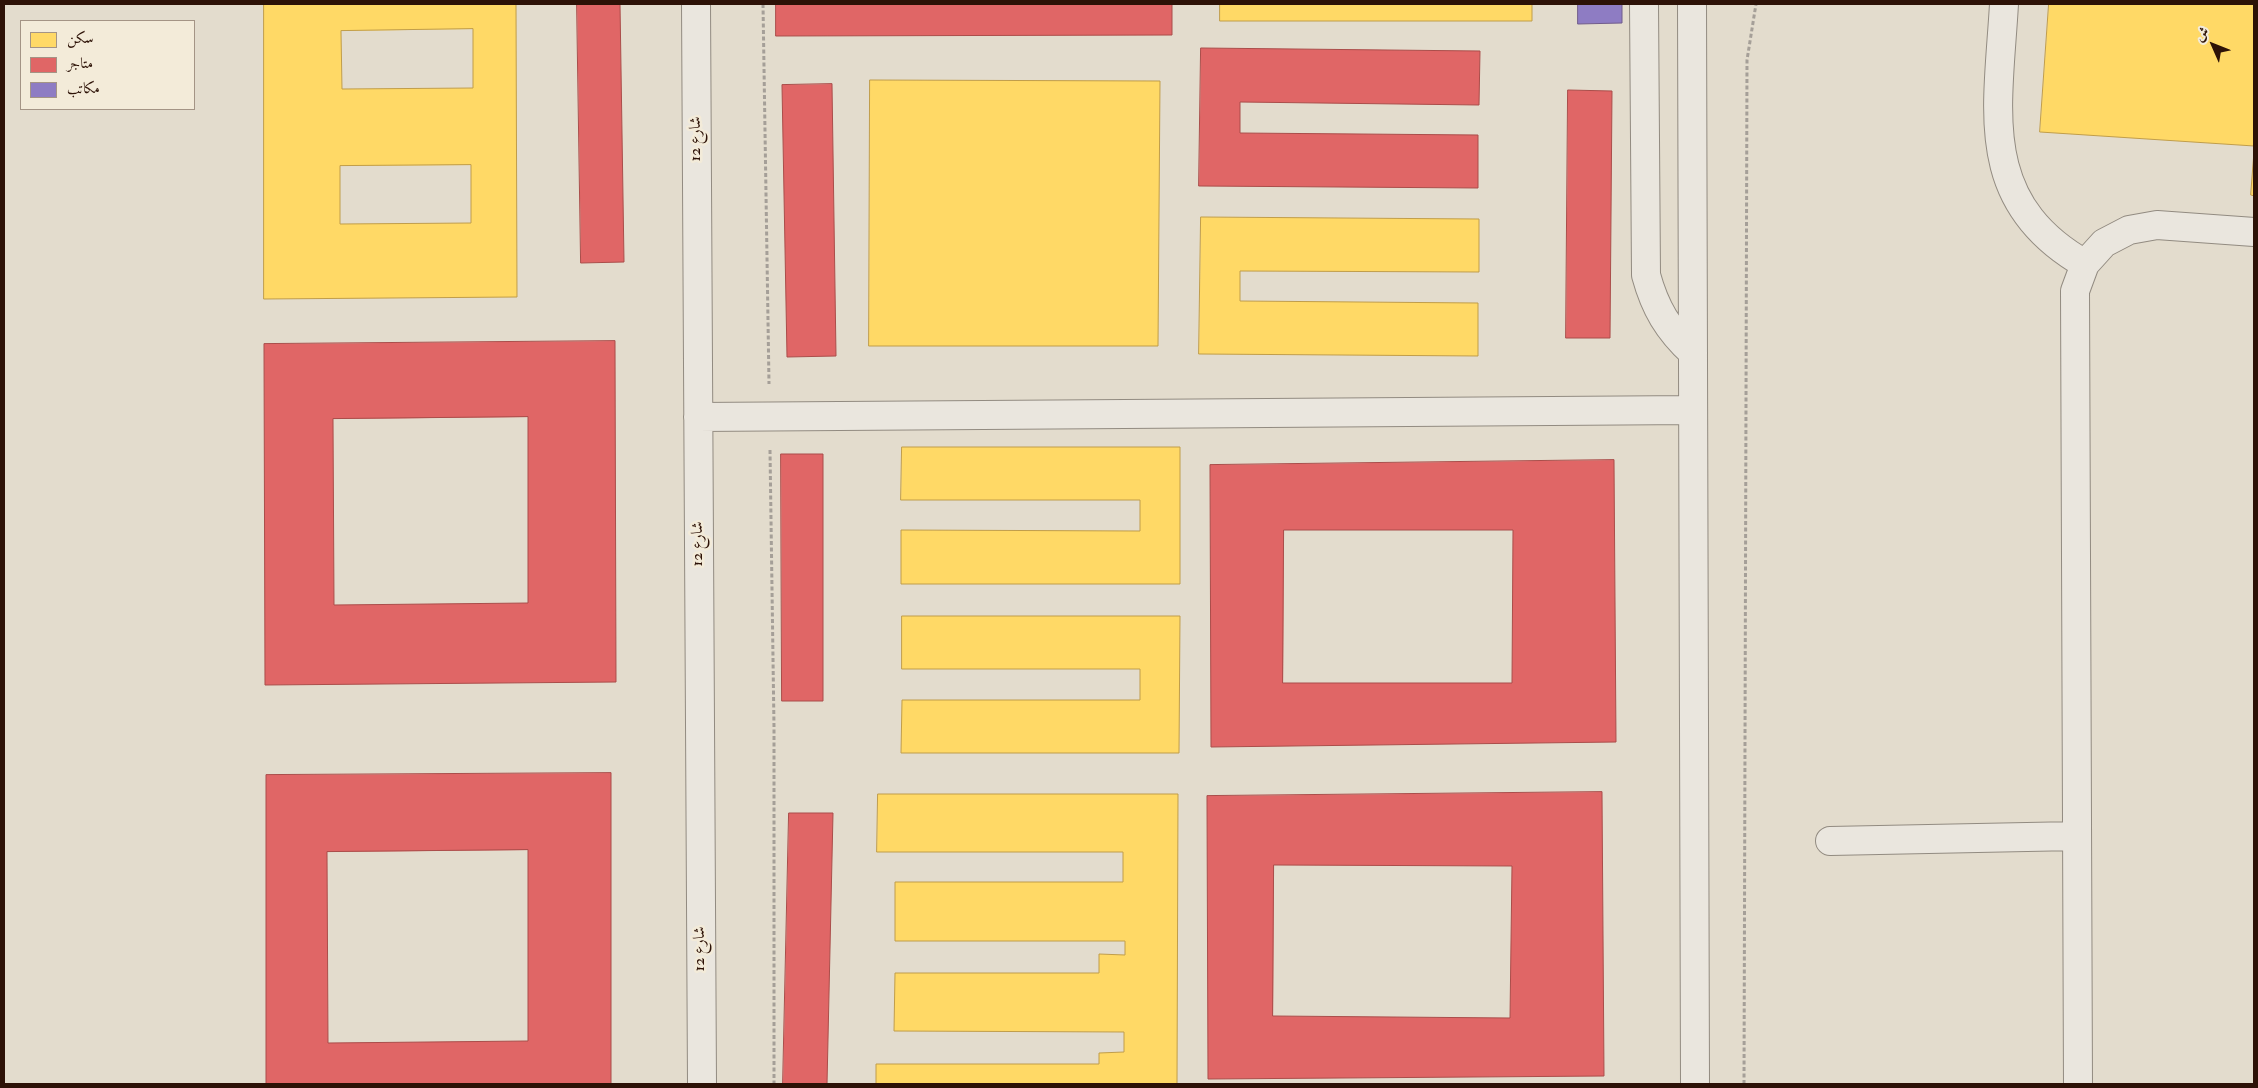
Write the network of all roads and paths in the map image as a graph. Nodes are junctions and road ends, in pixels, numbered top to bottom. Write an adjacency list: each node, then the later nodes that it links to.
1 (696, 4): 12 (street, شارع 12)
2 (763, 4): 11 (path)
3 (1644, 4): 9 (street)
4 (1692, 4): 9 (street)
5 (1756, 4): 18 (path)
6 (2004, 4): 8 (street)
7 (2254, 232): 8 (street)
8 (2085, 264): 13 (street)
9 (1693, 353): 10 (street)
10 (1693, 410): 11 (street); 17 (street)
11 (769, 416): 12 (street); 16 (path)
12 (698, 417): 15 (street, شارع 12)
13 (2076, 836): 14 (street); 19 (street)
14 (1830, 841)
15 (702, 1084)
16 (774, 1084)
17 (1696, 1084)
18 (1744, 1084)
19 (2078, 1084)

